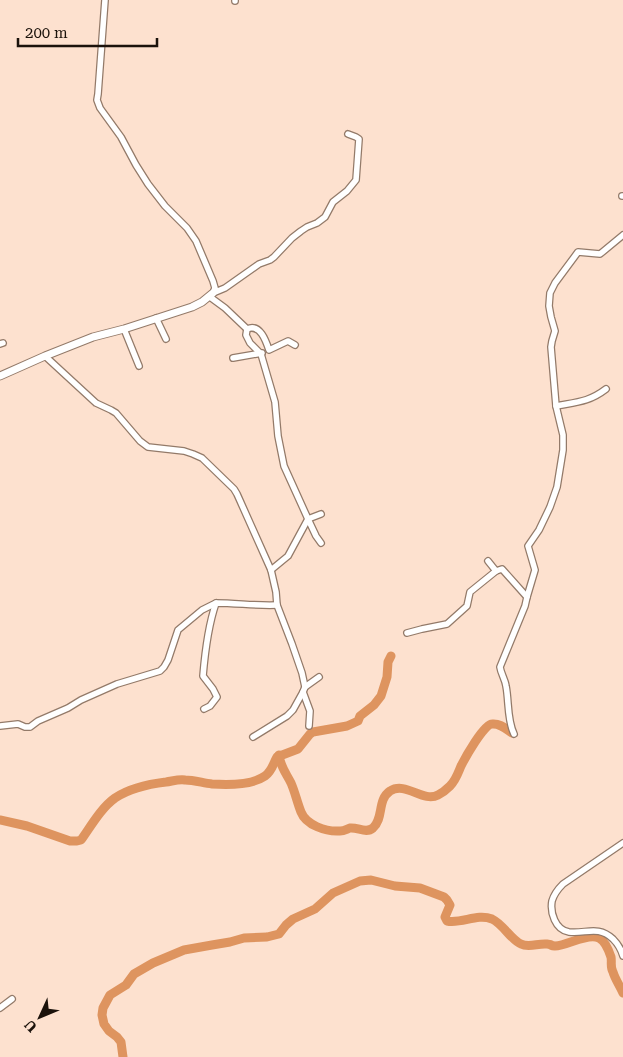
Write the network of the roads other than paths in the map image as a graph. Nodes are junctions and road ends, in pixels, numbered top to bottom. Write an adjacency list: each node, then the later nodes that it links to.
1 (105, 0): 4 (street)
2 (348, 134): 4 (street)
3 (623, 235): 17 (street)
4 (211, 294): 5 (street); 7 (street)
5 (156, 318): 6 (street); 8 (street)
6 (124, 329): 12 (street); 14 (street)
7 (247, 329): 10 (street); 11 (street)
8 (166, 339)
9 (295, 345): 10 (street)
10 (269, 350): 11 (street)
11 (261, 354): 13 (street); 19 (street)
12 (45, 356): 15 (street); 22 (street)
13 (233, 358)
14 (139, 366)
15 (0, 376)
16 (606, 389): 17 (street)
17 (556, 406): 24 (street)
18 (321, 514): 19 (street)
19 (308, 520): 20 (street); 22 (street)
20 (321, 543)
21 (488, 561): 23 (street)
22 (271, 570): 26 (street)
23 (496, 571): 24 (street); 27 (street)
24 (527, 597): 33 (street)
25 (216, 603): 26 (street); 30 (street); 31 (street)
26 (277, 605): 29 (street)
27 (407, 634)
28 (319, 677): 29 (street)
29 (304, 689): 32 (street); 34 (street)
30 (204, 709)
31 (0, 726)
32 (309, 726)
33 (514, 734)
34 (253, 737)
35 (623, 843): 36 (street)
36 (623, 956)
37 (12, 998): 38 (street)
38 (0, 1008)

